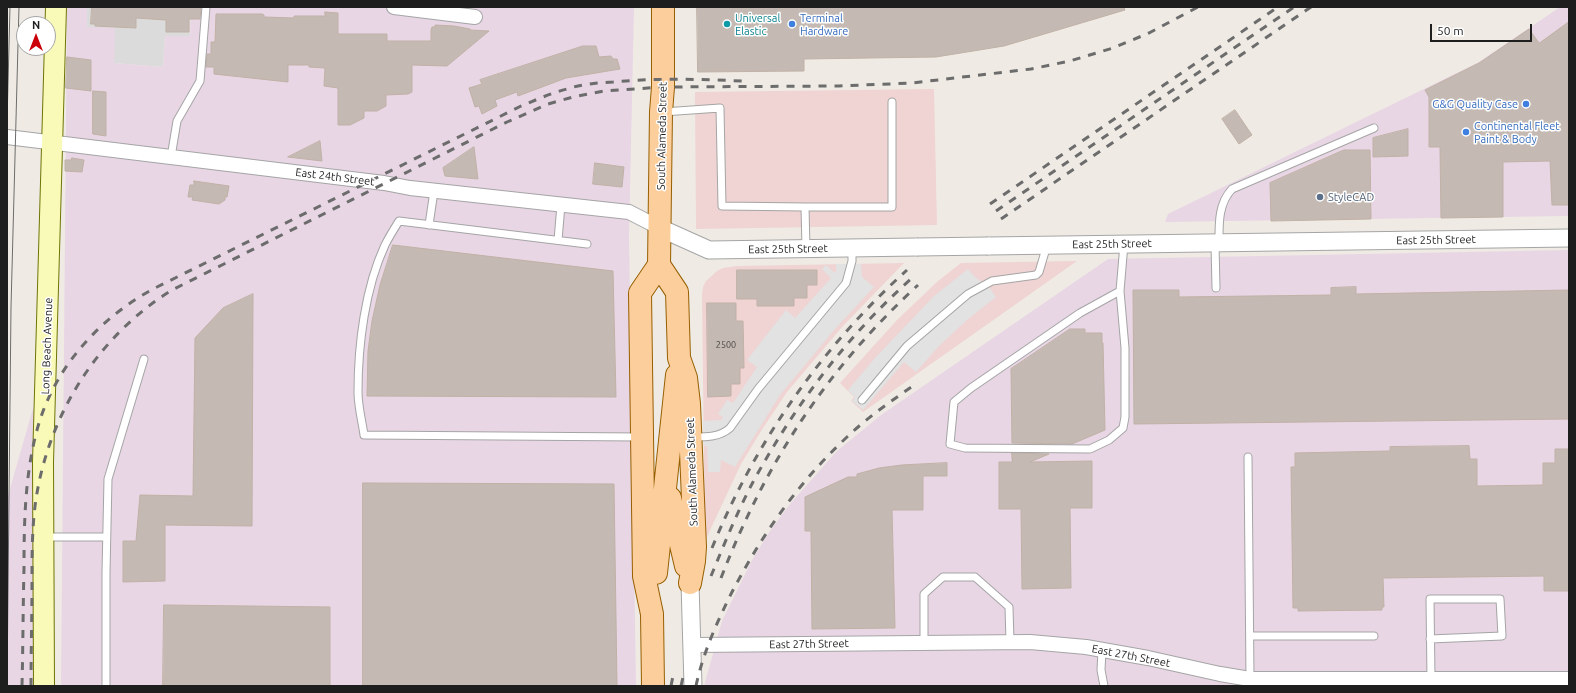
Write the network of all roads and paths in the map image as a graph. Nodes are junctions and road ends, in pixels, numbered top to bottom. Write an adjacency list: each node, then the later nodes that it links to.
1 (56, 7): 10 (main road, Long Beach Avenue)
2 (206, 7): 11 (lane)
3 (394, 7): 5 (street)
4 (663, 7): 7 (main road, South Alameda Street)
5 (475, 17)
6 (892, 102): 14 (lane)
7 (661, 112): 14 (lane); 16 (main road, South Alameda Street)
8 (1374, 128): 21 (lane)
9 (7, 137): 10 (street, East 24th Street)
10 (53, 143): 11 (street, East 24th Street); 36 (main road, Long Beach Avenue)
11 (171, 157): 12 (street, East 24th Street)
12 (434, 191): 13 (street, East 24th Street); 15 (lane)
13 (561, 205): 16 (street, East 24th Street); 18 (lane)
14 (805, 207): 24 (lane)
15 (429, 225): 18 (lane); 32 (lane)
16 (660, 228): 24 (street, East 25th Street); 25 (main road, South Alameda Street)
17 (1569, 238): 21 (street, East 25th Street)
18 (558, 240): 20 (lane)
19 (1124, 243): 21 (street, East 25th Street); 22 (street, East 25th Street); 27 (lane)
20 (587, 244)
21 (1217, 244): 26 (lane)
22 (1048, 245): 23 (street, East 25th Street, bridge); 31 (lane)
23 (852, 248): 24 (street, East 25th Street); 33 (lane)
24 (806, 249)
25 (659, 265): 28 (main road, South Alameda Street); 30 (main road)
26 (1216, 288)
27 (1120, 291): 27 (lane)
28 (679, 358): 33 (main road, South Alameda Street); 35 (main road)
29 (144, 359): 37 (lane)
30 (641, 384): 32 (main road); 35 (main road)
31 (862, 400)
32 (642, 437): 39 (main road)
33 (691, 437): 38 (main road, South Alameda Street)
34 (1248, 457): 40 (lane)
35 (666, 481): 38 (main road); 39 (main road)
36 (44, 537): 37 (lane); 50 (main road, Long Beach Avenue)
37 (106, 537): 51 (lane)
38 (690, 582): 45 (street, South Alameda Street)
39 (652, 614): 52 (main road)
40 (1250, 636): 41 (lane); 47 (lane)
41 (1374, 636)
42 (1430, 639): 42 (lane); 49 (lane)
43 (1010, 642): 44 (street, East 27th Street); 44 (lane); 46 (street, East 27th Street)
44 (924, 643): 45 (street, East 27th Street)
45 (693, 645): 53 (street, South Alameda Street)
46 (1102, 650): 47 (street, East 27th Street); 54 (lane)
47 (1250, 678): 49 (street, East 27th Street)
48 (1569, 679): 49 (street, East 27th Street)
49 (1438, 681)
50 (44, 686)
51 (106, 686)
52 (654, 686)
53 (693, 686)
54 (1104, 686)

